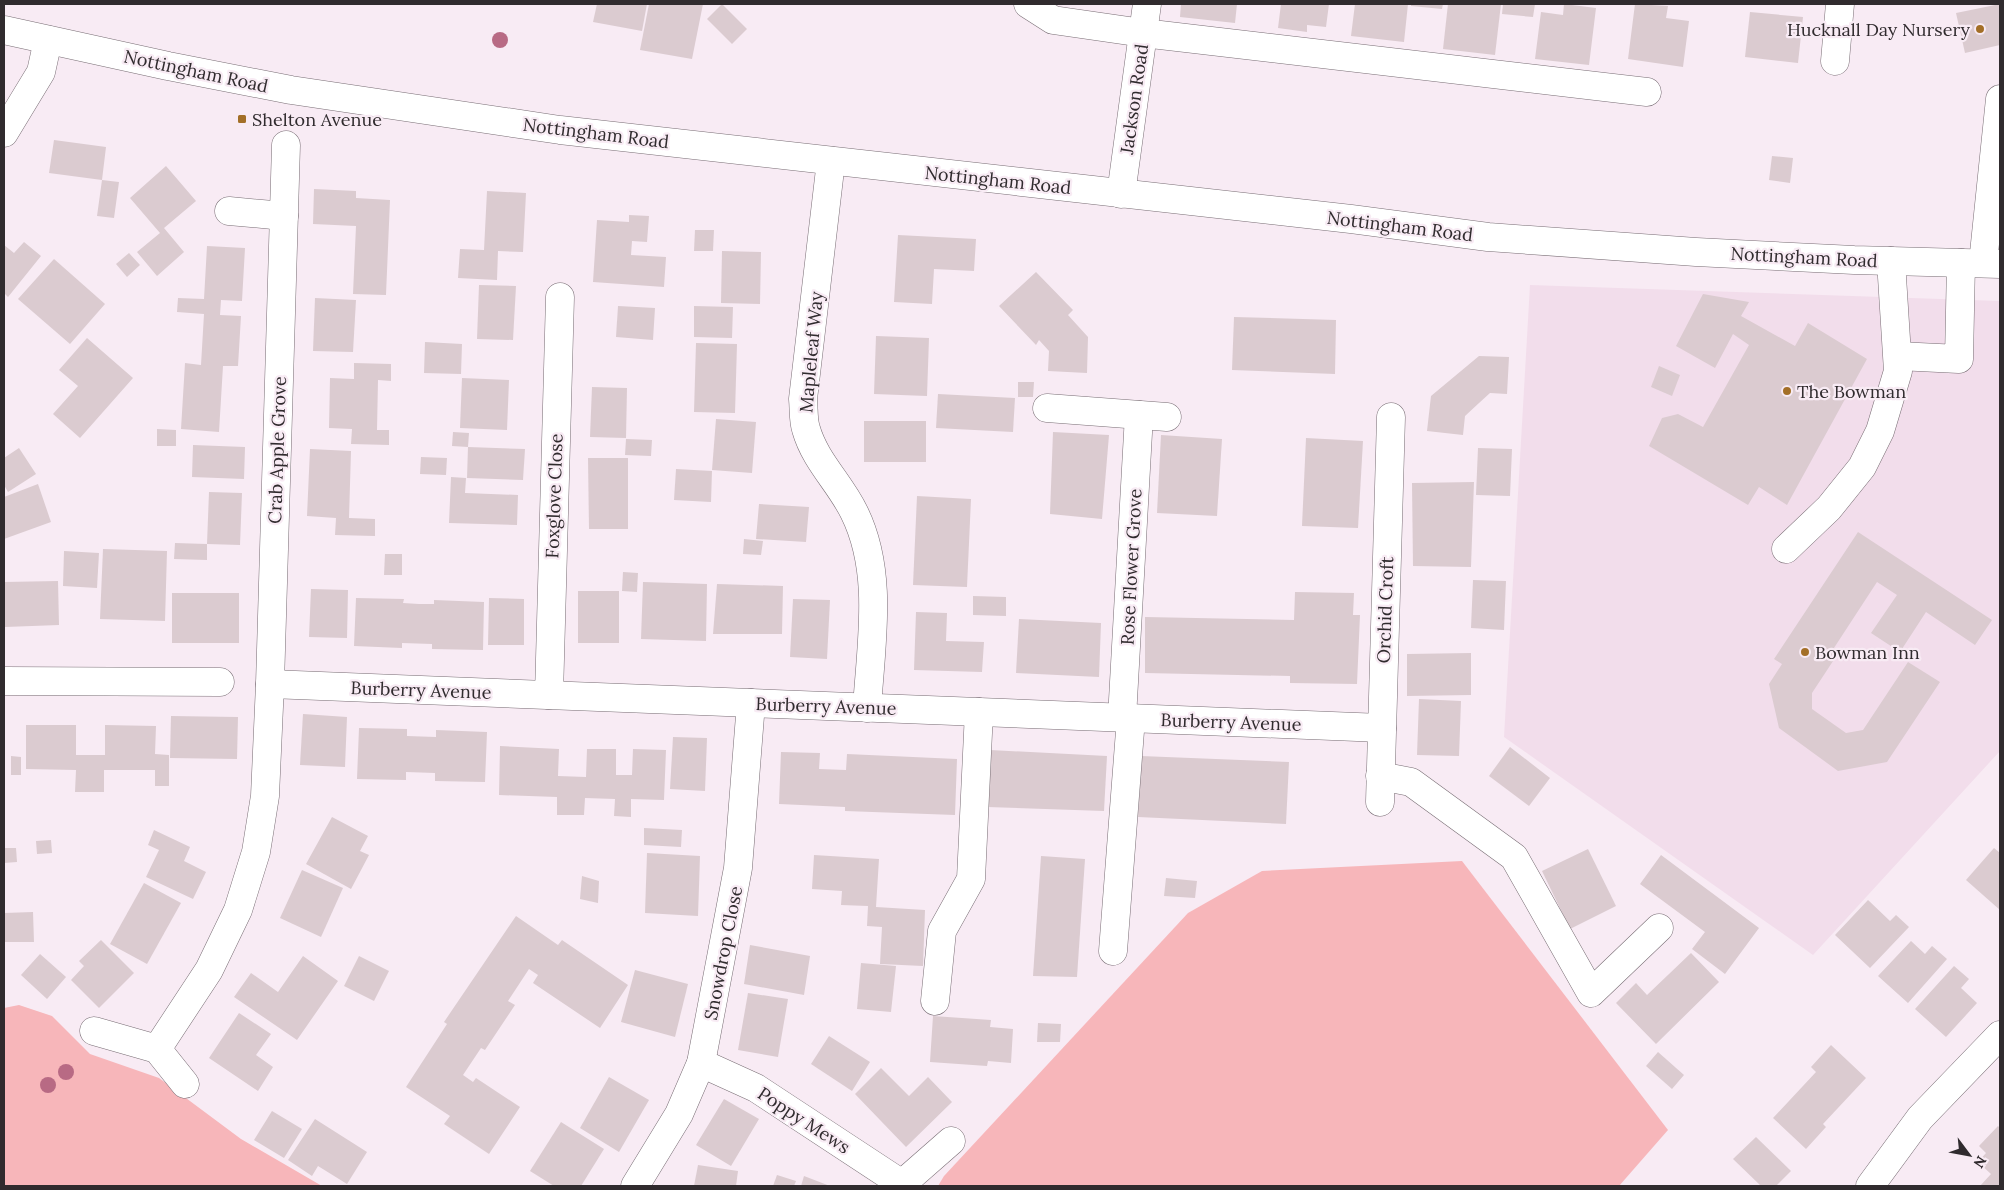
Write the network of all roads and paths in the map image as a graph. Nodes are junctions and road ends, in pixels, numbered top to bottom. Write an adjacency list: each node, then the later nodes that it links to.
1 (1028, 4): 5 (street)
2 (1147, 4): 5 (street, Jackson Road)
3 (1840, 4): 7 (street)
4 (4, 30): 6 (street, Nottingham Road)
5 (1143, 33): 8 (street); 13 (street, Jackson Road)
6 (48, 40): 10 (street); 12 (street, Nottingham Road)
7 (1836, 61)
8 (1647, 92)
9 (2000, 99): 17 (street)
10 (4, 133)
11 (286, 145): 15 (street, Crab Apple Grove)
12 (831, 161): 13 (street, Nottingham Road); 30 (street, Mapleleaf Way)
13 (1121, 194): 16 (street, Nottingham Road)
14 (229, 211): 15 (street)
15 (284, 216): 27 (street, Crab Apple Grove)
16 (1891, 261): 17 (street, Nottingham Road); 19 (street)
17 (1982, 263): 19 (street)
18 (560, 297): 28 (street, Foxglove Close)
19 (1898, 356): 24 (street)
20 (1048, 408): 21 (street)
21 (1139, 415): 22 (street); 32 (street, Rose Flower Grove)
22 (1166, 417)
23 (1391, 417): 33 (street, Orchid Croft)
24 (1786, 549)
25 (4, 681): 26 (street)
26 (220, 682)
27 (270, 684): 28 (street, Burberry Avenue); 39 (street, Crab Apple Grove)
28 (549, 695): 29 (street, Burberry Avenue)
29 (751, 703): 30 (street, Burberry Avenue); 40 (street, Snowdrop Close)
30 (867, 708): 31 (street, Burberry Avenue)
31 (979, 712): 32 (street, Burberry Avenue); 36 (street)
32 (1127, 718): 33 (street, Burberry Avenue); 35 (street, Rose Flower Grove)
33 (1382, 728): 34 (street, Orchid Croft)
34 (1659, 928)
35 (1113, 951)
36 (935, 1001)
37 (94, 1032): 39 (street)
38 (2000, 1035): 45 (street)
39 (157, 1049): 41 (street)
40 (701, 1063): 43 (street, Poppy Mews); 44 (street, Snowdrop Close)
41 (185, 1084)
42 (951, 1141): 43 (street, Poppy Mews)
43 (902, 1185)
44 (635, 1186)
45 (1870, 1186)

